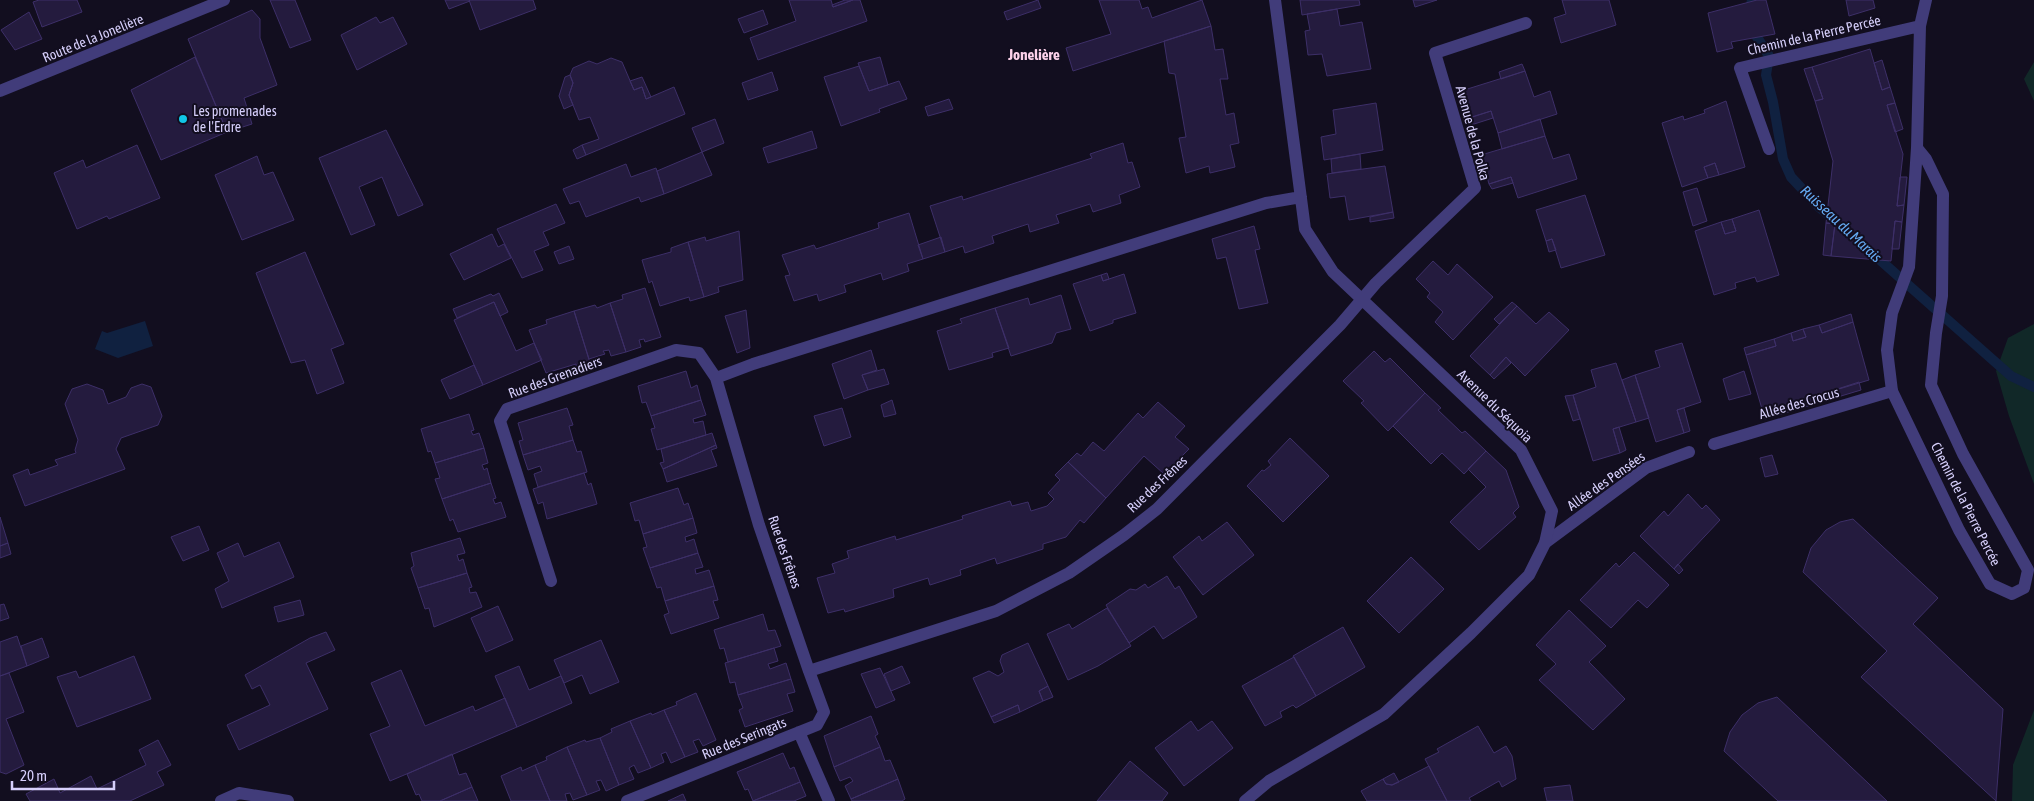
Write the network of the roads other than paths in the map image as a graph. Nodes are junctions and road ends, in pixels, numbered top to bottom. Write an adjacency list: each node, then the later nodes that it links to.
1 (224, 0): 6 (street, Route de la Jonelière)
2 (1276, 0): 9 (street, Avenue du Séquoia)
3 (1926, 0): 5 (street, Chemin de la Pierre Percée)
4 (1526, 23): 10 (street, Avenue de la Polka)
5 (1920, 26): 7 (street, Chemin de la Pierre Percée); 8 (street, Chemin de la Pierre Percée)
6 (0, 91)
7 (1917, 148): 12 (street, Chemin de la Pierre Percée); 12 (street, Chemin de la Pierre Percée)
8 (1769, 149)
9 (1301, 197): 10 (street, Avenue du Séquoia); 11 (street)
10 (1361, 300): 15 (street, Avenue du Séquoia); 17 (street, Rue des Frênes)
11 (716, 378): 16 (street, Rue des Grenadiers); 17 (street, Rue des Frênes)
12 (1892, 391): 13 (street, Allée des Crocus)
13 (1714, 444)
14 (1689, 452): 15 (street, Allée des Pensées)
15 (1545, 543): 23 (street, Avenue du Séquoia)
16 (551, 581)
17 (809, 671): 18 (street, Rue des Seringats)
18 (799, 732): 21 (street, Rue des Seringats); 22 (street)
19 (221, 801): 20 (street)
20 (288, 801)
21 (627, 801)
22 (829, 801)
23 (1245, 801)

